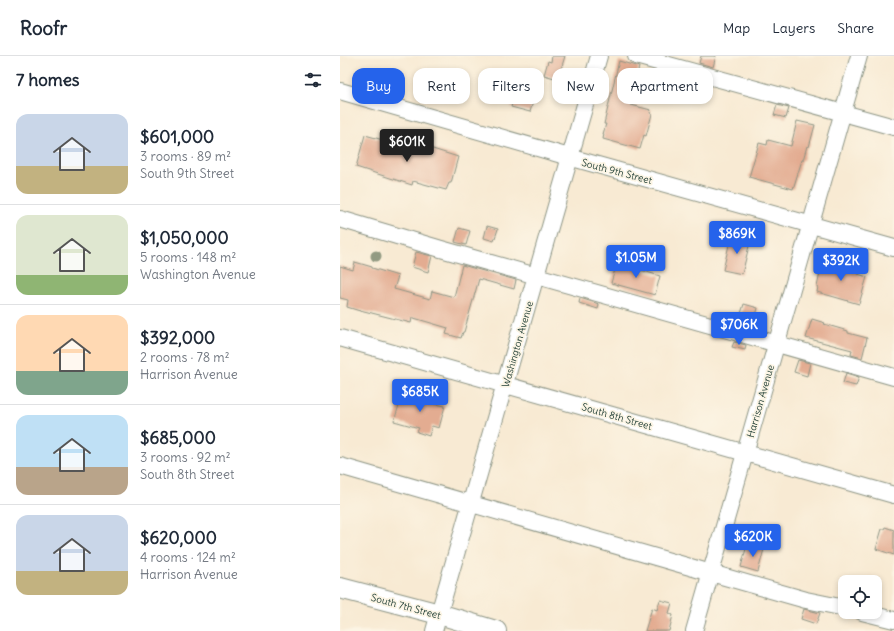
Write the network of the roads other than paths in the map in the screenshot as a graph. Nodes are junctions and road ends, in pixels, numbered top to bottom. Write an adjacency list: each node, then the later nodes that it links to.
1 (598, 56): 7 (street, Washington Avenue)
2 (636, 56): 5 (street)
3 (859, 56): 5 (street, Harrison Avenue)
4 (340, 91): 7 (street, South 9th Street)
5 (843, 113): 6 (street); 9 (street, Harrison Avenue)
6 (894, 127)
7 (569, 158): 9 (street, South 9th Street); 11 (street, Washington Avenue)
8 (340, 219): 11 (street)
9 (812, 224): 10 (street, South 9th Street); 13 (street, Harrison Avenue)
10 (894, 248)
11 (536, 276): 13 (street); 15 (street, Washington Avenue)
12 (340, 338): 15 (street, South 8th Street)
13 (776, 344): 14 (street); 16 (street, Harrison Avenue)
14 (894, 377)
15 (506, 384): 16 (street, South 8th Street); 19 (street, Washington Avenue)
16 (744, 454): 18 (street, South 8th Street); 20 (street, Harrison Avenue)
17 (340, 466): 19 (street)
18 (894, 496)
19 (471, 503): 20 (street); 25 (street, Washington Avenue)
20 (710, 573): 22 (street); 27 (street, Harrison Avenue)
21 (340, 588): 25 (main road, South 7th Street)
22 (838, 607)
23 (882, 617): 24 (street)
24 (894, 620)
25 (437, 623): 26 (main road, South 7th Street)
26 (496, 631)
27 (694, 631)

